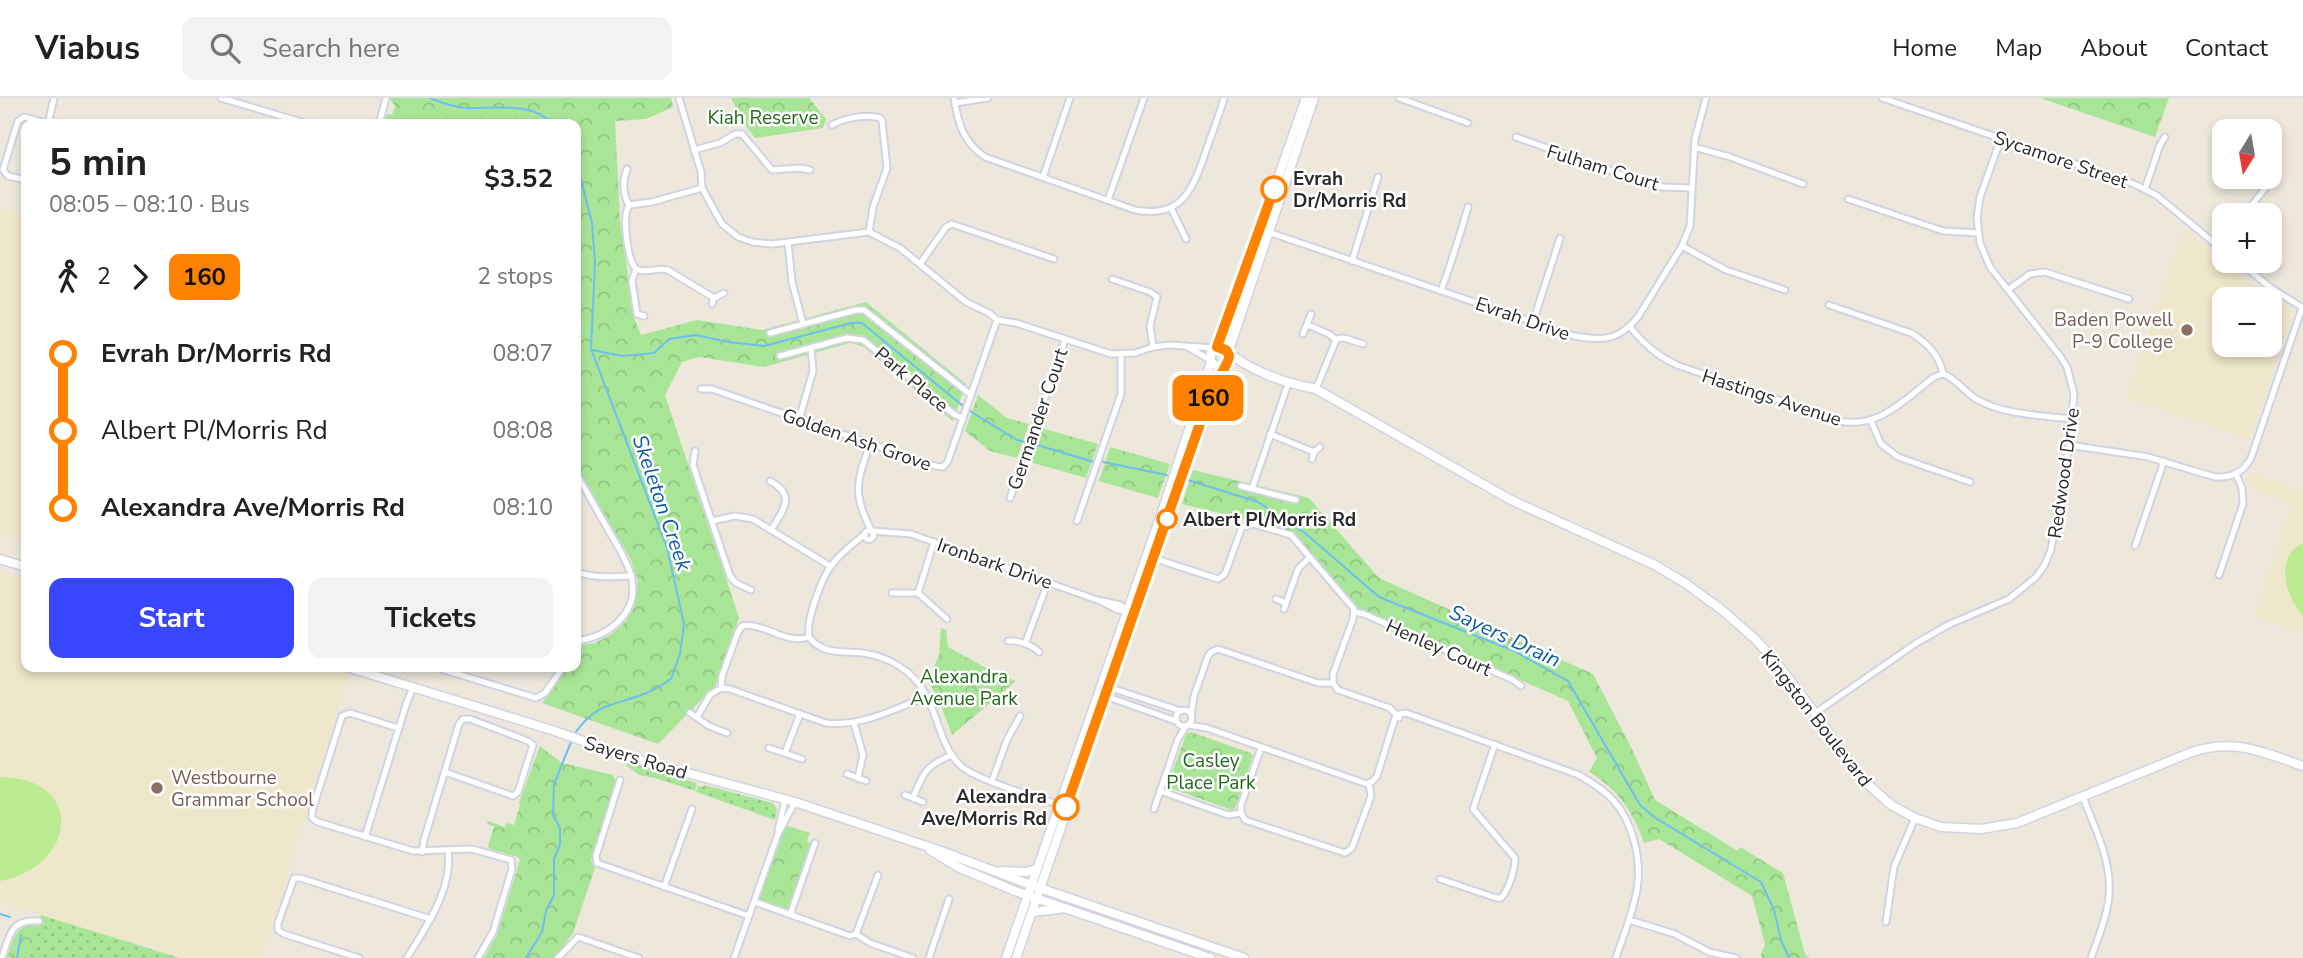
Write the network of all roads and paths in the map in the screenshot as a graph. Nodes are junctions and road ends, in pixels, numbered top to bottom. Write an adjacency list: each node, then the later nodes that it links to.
1 (54, 98): 19 (street)
2 (221, 98): 14 (street)
3 (386, 98): 16 (street)
4 (679, 98): 28 (street)
5 (988, 98): 15 (street)
6 (1070, 98): 31 (street)
7 (1144, 98): 39 (street)
8 (1224, 98): 44 (street)
9 (1306, 98): 45 (street)
10 (1314, 98): 45 (street)
11 (1399, 98): 22 (street)
12 (1706, 98): 27 (street)
13 (1882, 98): 26 (street, Sycamore Street)
14 (239, 100): 20 (street)
15 (954, 100): 31 (street)
16 (384, 108): 17 (street); 21 (street)
17 (392, 111)
18 (21, 119): 33 (street)
19 (50, 119)
20 (294, 119)
21 (381, 119)
22 (1468, 123)
23 (832, 125): 46 (street)
24 (1516, 137): 36 (street, Fulham Court)
25 (2165, 137): 37 (street)
26 (2001, 138): 37 (street, Sycamore Street); 47 (street, Redwood Drive)
27 (1694, 147): 34 (street); 36 (street)
28 (694, 150): 30 (street); 35 (street)
29 (627, 169): 42 (street)
30 (810, 170)
31 (1043, 177): 39 (street)
32 (1378, 177): 54 (street)
33 (21, 179)
34 (1803, 184)
35 (702, 188): 42 (street); 51 (street)
36 (1692, 188): 52 (street)
37 (2145, 189): 49 (street, Sycamore Street)
38 (2265, 189): 41 (street)
39 (1108, 200): 44 (street)
40 (1848, 200): 47 (street)
41 (2254, 203)
42 (629, 205): 56 (street)
43 (1468, 207): 61 (street)
44 (1171, 208): 50 (street)
45 (1264, 231): 54 (street, Evrah Drive); 81 (street); 82 (street)
46 (869, 232): 51 (street); 55 (street)
47 (1978, 233): 60 (street, Redwood Drive)
48 (1560, 238): 69 (street)
49 (2212, 238)
50 (1186, 239)
51 (788, 243): 70 (street)
52 (1682, 246): 59 (street); 72 (street)
53 (1054, 259): 55 (street)
54 (1352, 261): 61 (street, Evrah Drive)
55 (920, 264): 68 (street)
56 (636, 269): 62 (street); 67 (street)
57 (2252, 273): 65 (street)
58 (1112, 279): 79 (street)
59 (1785, 289)
60 (2009, 289): 63 (street); 95 (street, Redwood Drive)
61 (1441, 291): 69 (street, Evrah Drive)
62 (724, 293)
63 (2129, 299)
64 (1829, 305): 88 (street)
65 (2302, 308): 105 (street)
66 (1311, 314): 71 (street)
67 (644, 316)
68 (997, 320): 76 (street); 92 (street, Golden Ash Grove)
69 (1533, 322): 72 (street, Evrah Drive)
70 (803, 324): 73 (street); 92 (street)
71 (1308, 325): 74 (street); 75 (street)
72 (1630, 327): 96 (street, Hastings Avenue)
73 (771, 333)
74 (1303, 334)
75 (1335, 339): 77 (street); 91 (street)
76 (1065, 340): 83 (street); 111 (street, Germander Court)
77 (1363, 344)
78 (1185, 346): 79 (street); 81 (street); 85 (street)
79 (1153, 347): 83 (street)
80 (811, 348): 84 (street, Park Place); 93 (street); 94 (street, Park Place)
81 (1217, 348): 82 (street); 85 (street)
82 (1229, 353): 86 (street); 87 (street, Kingston Boulevard)
83 (1121, 355): 115 (street)
84 (780, 356)
85 (1211, 361): 86 (street); 121 (street)
86 (1225, 365): 87 (street, Kingston Boulevard); 121 (street)
87 (1251, 367): 89 (street, Kingston Boulevard)
88 (1943, 374): 95 (street); 96 (street)
89 (1289, 381): 91 (street, Kingston Boulevard); 97 (street)
90 (701, 389): 93 (street, Golden Ash Grove)
91 (1316, 389): 156 (street, Kingston Boulevard)
92 (971, 395): 94 (street, Golden Ash Grove)
93 (800, 416): 98 (street, Golden Ash Grove)
94 (963, 418): 98 (street, Golden Ash Grove)
95 (2071, 419): 99 (street, Redwood Drive)
96 (1871, 421): 107 (street)
97 (1270, 434): 102 (street); 110 (street)
98 (870, 444): 113 (street)
99 (2069, 445): 104 (street); 156 (street, Redwood Drive)
100 (1320, 447): 102 (street)
101 (695, 451): 114 (street)
102 (1314, 452): 103 (street)
103 (1312, 459)
104 (2164, 461): 105 (street); 120 (street)
105 (2236, 474): 127 (street)
106 (770, 481): 116 (street)
107 (1970, 482)
108 (1241, 486): 110 (street)
109 (581, 489): 128 (street)
110 (1252, 489): 112 (street)
111 (1010, 498)
112 (1296, 500)
113 (864, 518): 117 (street); 118 (street)
114 (712, 521): 116 (street); 130 (street)
115 (1077, 521)
116 (771, 530): 125 (street)
117 (872, 533): 118 (street); 119 (street, Ironbark Drive)
118 (864, 536): 125 (street)
119 (934, 542): 129 (street, Ironbark Drive); 132 (street)
120 (2135, 546)
121 (1150, 557): 122 (street); 134 (street)
122 (1309, 558): 133 (street); 135 (street)
123 (0, 559): 124 (street)
124 (21, 565)
125 (830, 566): 137 (street)
126 (581, 574): 128 (street)
127 (2219, 575)
128 (631, 576): 138 (street)
129 (1048, 582): 134 (street, Ironbark Drive); 140 (street)
130 (751, 590)
131 (892, 593): 132 (street)
132 (918, 593): 136 (street)
133 (1276, 599)
134 (1131, 612): 150 (street)
135 (1354, 612): 146 (street); 147 (street, Henley Court)
136 (947, 619)
137 (809, 637): 149 (street); 151 (street)
138 (581, 640)
139 (1007, 641): 140 (street)
140 (1025, 644): 141 (street)
141 (1040, 652)
142 (364, 672): 145 (street, Sayers Road)
143 (451, 672): 144 (street)
144 (560, 672)
145 (400, 683): 148 (street, Sayers Road); 153 (street)
146 (1333, 683): 152 (street); 161 (street)
147 (1521, 686)
148 (413, 687): 153 (street); 187 (street, Sayers Road)
149 (721, 688): 157 (street); 160 (street)
150 (1104, 690): 154 (street); 163 (street); 189 (street)
151 (927, 696): 162 (street); 173 (street)
152 (1194, 696): 154 (street); 159 (street)
153 (406, 705): 165 (street)
154 (1181, 711): 159 (street); 163 (street)
155 (690, 713): 160 (street)
156 (1815, 713): 193 (street, Kingston Boulevard)
157 (800, 714): 162 (street); 172 (street)
158 (1020, 716): 181 (street)
159 (1191, 716): 164 (street); 166 (street)
160 (698, 717): 167 (street)
161 (1398, 717): 169 (street); 182 (street)
162 (854, 723): 178 (street)
163 (1177, 723): 164 (street); 168 (street)
164 (1187, 725): 166 (street); 168 (street)
165 (398, 728): 194 (street); 194 (street)
166 (1207, 728): 171 (street)
167 (727, 733)
168 (1178, 739): 183 (street)
169 (1495, 744): 202 (street); 214 (street)
170 (769, 748): 172 (street)
171 (1261, 748): 182 (street); 192 (street)
172 (785, 752): 174 (street)
173 (952, 755): 181 (street); 186 (street)
174 (802, 759)
175 (2303, 766): 185 (street, Kingston Boulevard)
176 (445, 772): 176 (street); 198 (street)
177 (847, 775): 178 (street)
178 (858, 778): 180 (street)
179 (620, 780): 204 (street)
180 (866, 781)
181 (992, 781): 189 (street)
182 (1369, 783): 192 (street)
183 (1160, 791): 191 (street); 192 (street)
184 (905, 795): 186 (street)
185 (2083, 797): 193 (street, Kingston Boulevard); 234 (street)
186 (914, 798): 188 (street)
187 (790, 801): 196 (street, Sayers Road); 208 (street)
188 (923, 802)
189 (1063, 806): 199 (street); 203 (street)
190 (692, 809): 204 (street)
191 (1154, 809)
192 (1241, 813)
193 (1915, 818): 217 (street)
194 (365, 837): 198 (street)
195 (815, 843): 211 (street)
196 (928, 847): 200 (street, Sayers Road); 205 (street, Sayers Road)
197 (448, 850): 198 (street); 213 (street); 222 (street)
198 (422, 852)
199 (1036, 869): 200 (street); 203 (street)
200 (991, 870): 203 (street, Sayers Road)
201 (877, 875): 218 (street)
202 (1440, 879)
203 (1035, 886): 206 (street); 231 (street, Sayers Road)
204 (664, 887): 212 (street)
205 (1015, 891): 206 (street, Sayers Road); 216 (street)
206 (1032, 897): 209 (street, Sayers Road); 210 (street); 216 (street)
207 (949, 899): 227 (street)
208 (755, 902): 211 (street); 212 (street)
209 (1069, 909): 210 (street); 230 (street, Sayers Road)
210 (1032, 912): 229 (street)
211 (790, 915): 218 (street)
212 (749, 916): 225 (street)
213 (431, 919): 220 (street); 221 (street)
214 (1629, 920): 232 (street); 233 (street)
215 (39, 921): 219 (street)
216 (1018, 922): 228 (street)
217 (1886, 922)
218 (856, 934): 226 (street)
219 (2, 958)
220 (359, 958)
221 (407, 958)
222 (478, 958)
223 (558, 958): 224 (street)
224 (639, 958)
225 (734, 958)
226 (913, 958)
227 (929, 958)
228 (1006, 958)
229 (1016, 958)
230 (1210, 958)
231 (1244, 958)
232 (1616, 958)
233 (1736, 958)
234 (2091, 958)

